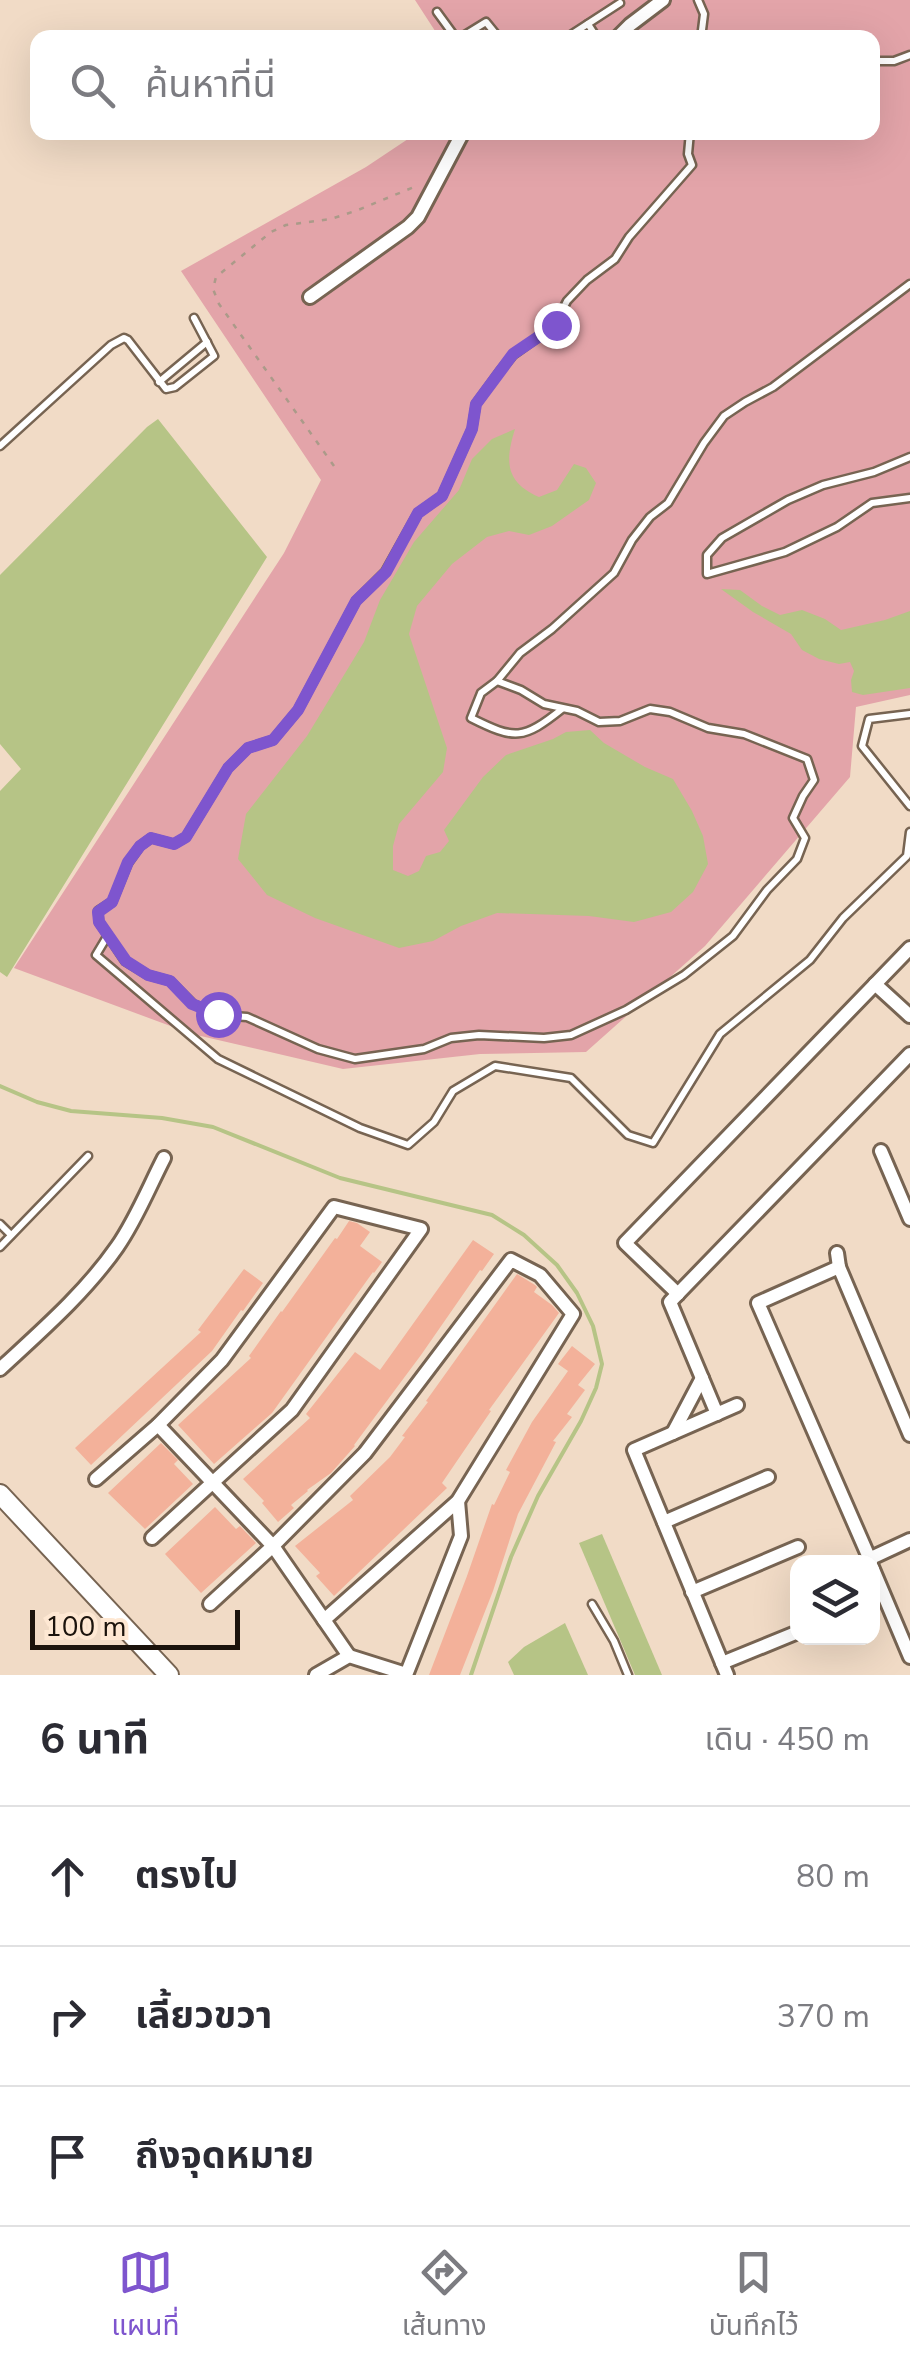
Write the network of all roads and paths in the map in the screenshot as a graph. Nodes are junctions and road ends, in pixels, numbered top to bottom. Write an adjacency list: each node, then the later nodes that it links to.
1 (663, 0): 11 (street)
2 (698, 0): 12 (lane)
3 (620, 3): 5 (lane)
4 (437, 12): 6 (lane)
5 (588, 24): 9 (lane); 10 (lane)
6 (452, 30)
7 (473, 30): 8 (lane)
8 (493, 30)
9 (579, 30)
10 (592, 30)
11 (624, 30)
12 (703, 30)
13 (910, 56): 14 (lane)
14 (880, 61)
15 (459, 140): 18 (street)
16 (689, 140): 30 (lane)
17 (910, 284): 25 (lane)
18 (310, 297)
19 (194, 318): 20 (lane)
20 (208, 342): 21 (lane); 21 (lane)
21 (160, 382): 22 (lane)
22 (0, 446)
23 (910, 456): 24 (lane)
24 (910, 498)
25 (496, 681): 26 (lane); 26 (lane)
26 (563, 708): 30 (lane)
27 (910, 714): 28 (lane)
28 (910, 806)
29 (910, 832): 30 (lane)
30 (108, 935)
31 (910, 948): 32 (street)
32 (875, 984): 33 (street); 42 (street)
33 (910, 1016)
34 (910, 1054): 42 (street)
35 (881, 1151): 38 (street)
36 (88, 1156): 40 (lane)
37 (164, 1158): 43 (street)
38 (910, 1219)
39 (0, 1224): 40 (lane)
40 (11, 1235): 41 (lane)
41 (0, 1247)
42 (678, 1294): 44 (street)
43 (0, 1369)
44 (702, 1378): 46 (street); 48 (street)
45 (737, 1406): 46 (street)
46 (717, 1414): 48 (street)
47 (158, 1426): 51 (street); 52 (street); 52 (street)
48 (672, 1433): 55 (street)
49 (910, 1434): 60 (street)
50 (768, 1478): 55 (street)
51 (96, 1479)
52 (214, 1484): 56 (street); 58 (street)
53 (0, 1494): 71 (street)
54 (458, 1501): 58 (street); 66 (street); 73 (street)
55 (664, 1522): 63 (street)
56 (152, 1538)
57 (910, 1540): 61 (street)
58 (274, 1546): 64 (street); 66 (street)
59 (798, 1547): 63 (street)
60 (868, 1555)
61 (880, 1558)
62 (880, 1585): 69 (street)
63 (692, 1592): 70 (street)
64 (210, 1604)
65 (592, 1604): 74 (lane)
66 (324, 1620): 68 (street)
67 (790, 1636): 70 (street)
68 (349, 1656): 72 (street); 73 (street)
69 (910, 1657)
70 (724, 1669)
71 (169, 1675)
72 (316, 1675)
73 (406, 1675)
74 (628, 1675)

